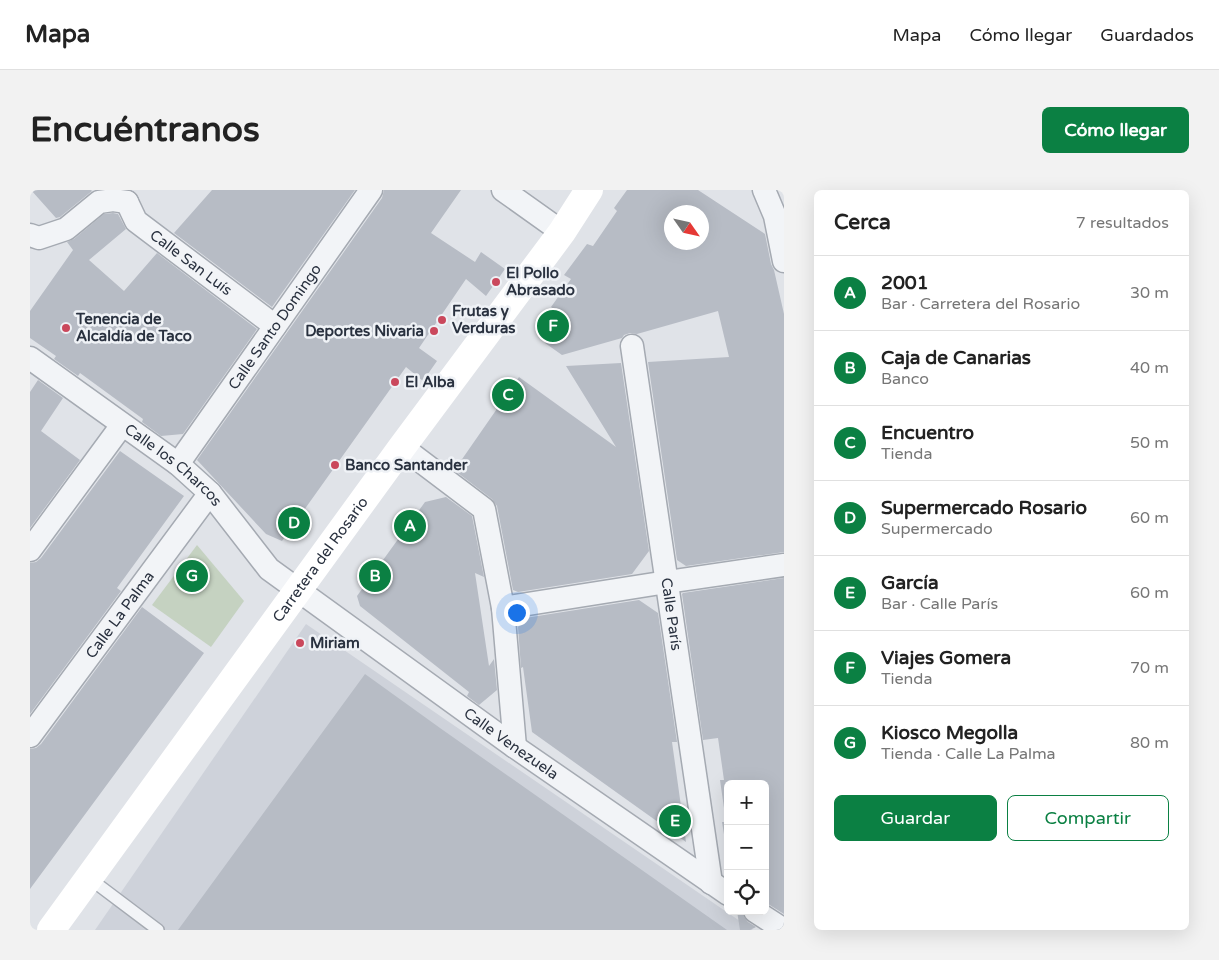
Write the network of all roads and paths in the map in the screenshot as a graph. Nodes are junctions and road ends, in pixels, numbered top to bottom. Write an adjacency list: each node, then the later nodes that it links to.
1 (371, 190): 9 (street, Calle Santo Domingo)
2 (503, 190): 6 (street)
3 (589, 190): 6 (main road, Carretera del Rosario)
4 (764, 190): 8 (street)
5 (132, 196): 7 (street); 9 (street, Calle San Luís)
6 (562, 232): 13 (main road, Carretera del Rosario)
7 (30, 235)
8 (784, 261)
9 (275, 326): 14 (street, Calle Santo Domingo)
10 (632, 346): 18 (street, Calle París)
11 (30, 358): 12 (street, Calle los Charcos)
12 (122, 425): 14 (street, Calle los Charcos); 16 (street)
13 (402, 447): 19 (main road, Carretera del Rosario); 20 (street)
14 (178, 464): 15 (street, Calle los Charcos)
15 (210, 493): 19 (street, Calle los Charcos); 21 (street, Calle La Palma)
16 (30, 550)
17 (784, 565): 18 (street)
18 (667, 582): 20 (street); 24 (street, Calle París)
19 (298, 590): 22 (street, Calle Venezuela); 23 (main road, Carretera del Rosario)
20 (503, 608): 22 (street)
21 (30, 736)
22 (515, 746): 24 (street, Calle Venezuela)
23 (89, 878): 26 (main road, Carretera del Rosario); 27 (lane)
24 (720, 889)
25 (762, 915): 28 (street)
26 (51, 930)
27 (158, 930)
28 (781, 930)

